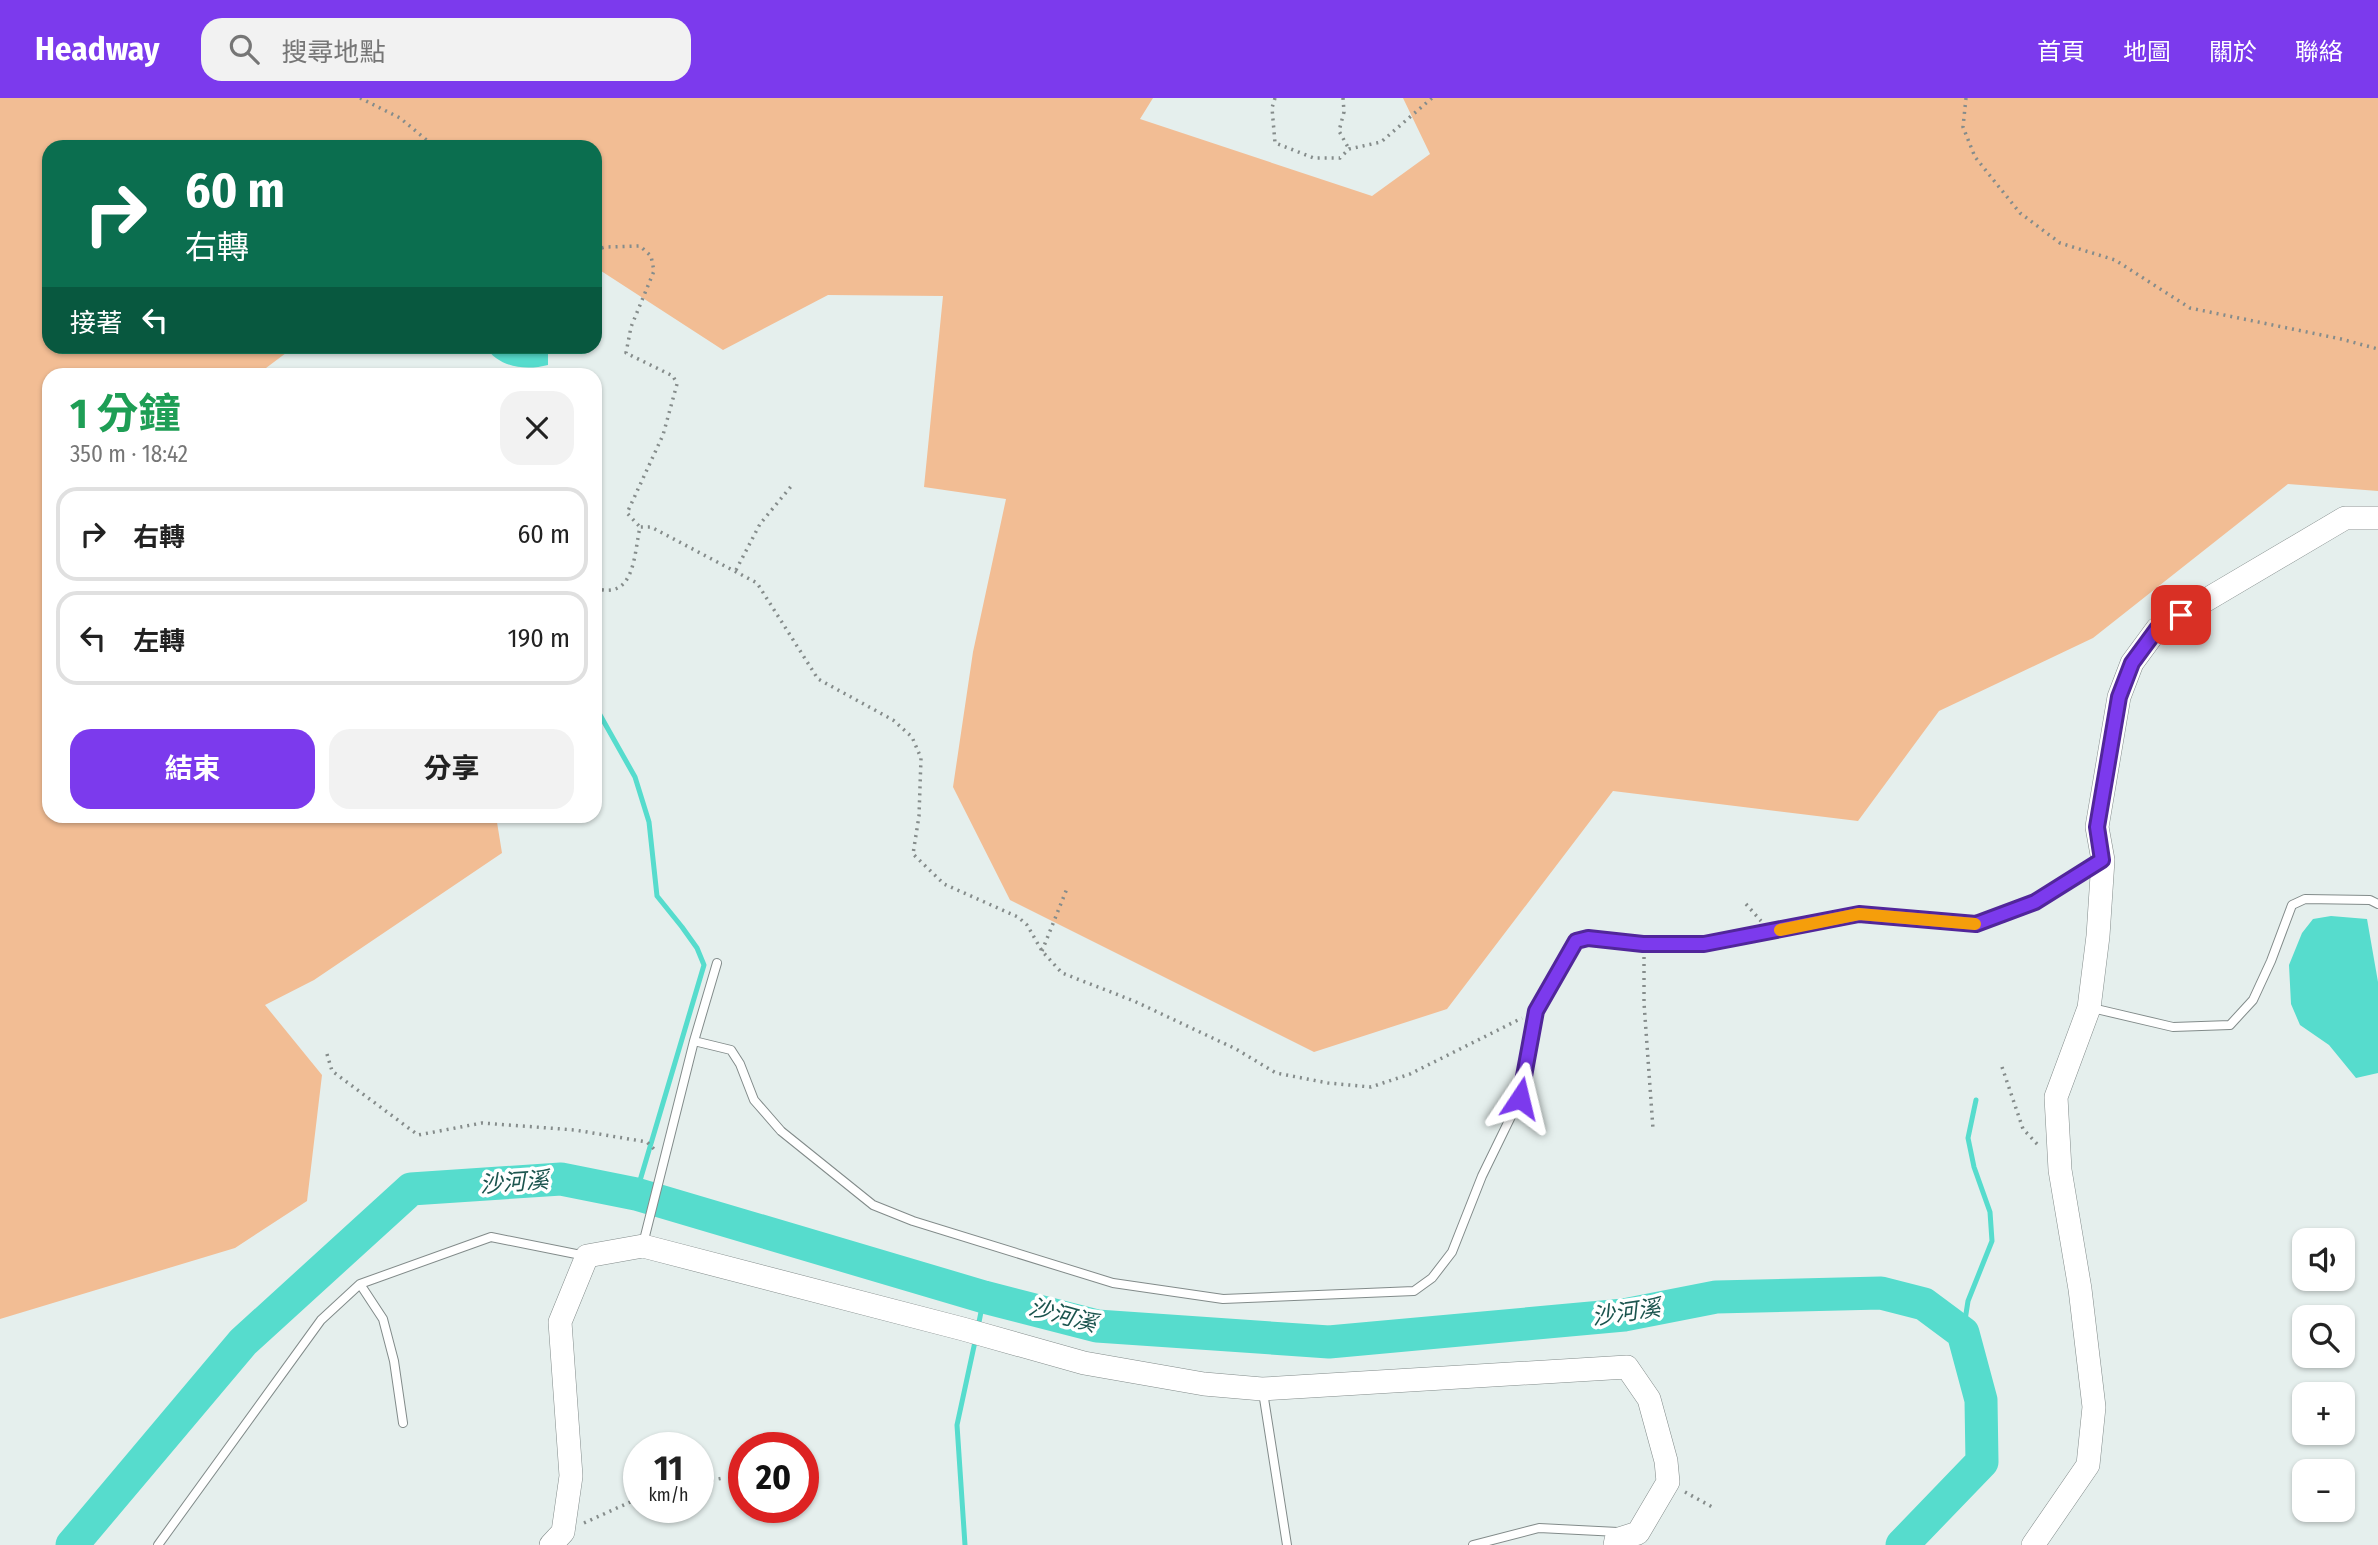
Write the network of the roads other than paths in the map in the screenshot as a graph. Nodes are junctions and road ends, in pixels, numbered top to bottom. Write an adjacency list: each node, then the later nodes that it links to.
1 (2378, 518): 2 (street)
2 (2102, 860): 5 (street); 6 (lane)
3 (2378, 904): 5 (lane)
4 (717, 963): 6 (lane)
5 (2089, 1007): 18 (street)
6 (694, 1041): 7 (lane)
7 (643, 1247): 8 (street); 10 (street)
8 (587, 1256): 9 (lane); 13 (street)
9 (360, 1284): 11 (lane); 14 (lane)
10 (1262, 1389): 12 (street); 15 (lane)
11 (403, 1423)
12 (1638, 1533): 16 (lane); 17 (street)
13 (557, 1539)
14 (158, 1545)
15 (1287, 1545)
16 (1473, 1545)
17 (1615, 1545)
18 (2034, 1545)

